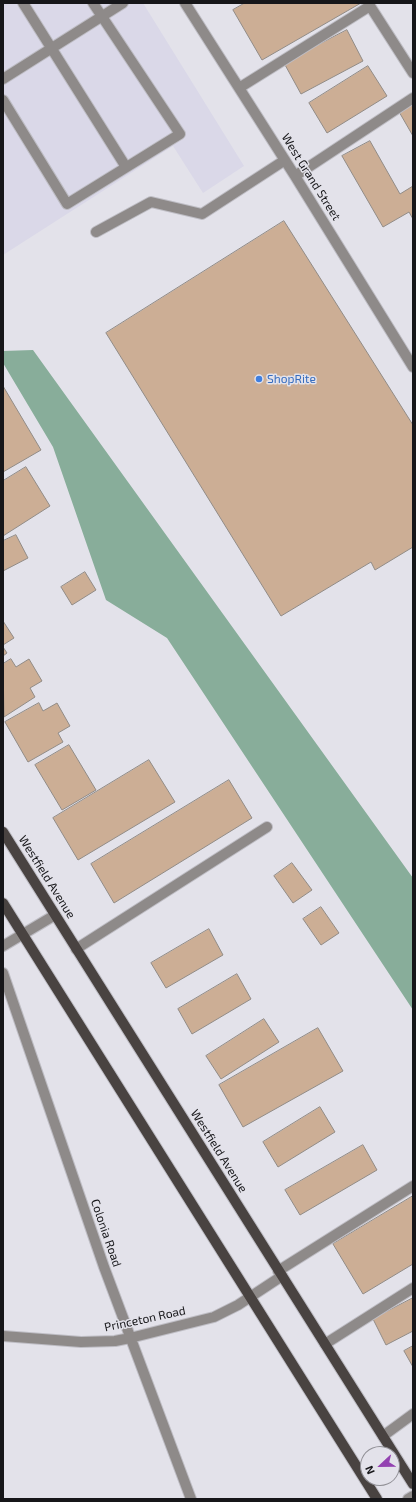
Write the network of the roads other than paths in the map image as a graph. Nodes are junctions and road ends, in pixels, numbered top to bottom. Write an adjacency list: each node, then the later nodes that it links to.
1 (23, 3): 7 (street)
2 (93, 3): 6 (street)
3 (123, 3): 6 (street)
4 (185, 3): 10 (street, West Grand Street)
5 (373, 4): 8 (street); 10 (street)
6 (101, 17): 7 (street); 14 (street)
7 (52, 48): 9 (street); 14 (street)
8 (413, 73)
9 (3, 79)
10 (239, 88): 13 (street, West Grand Street)
11 (413, 98): 15 (street)
12 (3, 100): 14 (street)
13 (285, 160): 15 (street, West Grand Street); 16 (street)
14 (126, 167)
15 (295, 176): 17 (street, West Grand Street)
16 (96, 232)
17 (413, 367)
18 (267, 827): 24 (street)
19 (3, 832): 21 (main road, Westfield Avenue)
20 (3, 903): 22 (main road)
21 (55, 915): 22 (street); 24 (main road, Westfield Avenue)
22 (23, 935): 23 (street); 29 (main road)
23 (3, 946)
24 (76, 949): 27 (main road, Westfield Avenue)
25 (3, 973): 31 (street, Colonia Road)
26 (413, 1186): 27 (street, Princeton Road)
27 (280, 1273): 29 (street, Princeton Road); 32 (main road, Westfield Avenue)
28 (413, 1288): 32 (street)
29 (250, 1297): 31 (street, Princeton Road); 38 (main road)
30 (3, 1336): 31 (street, Princeton Road)
31 (130, 1338): 37 (street, Colonia Road)
32 (325, 1344): 34 (main road, Westfield Avenue)
33 (413, 1414): 34 (street)
34 (383, 1436): 35 (main road, Westfield Avenue)
35 (413, 1484)
36 (413, 1496): 39 (street)
37 (191, 1499)
38 (377, 1499)
39 (408, 1499)

